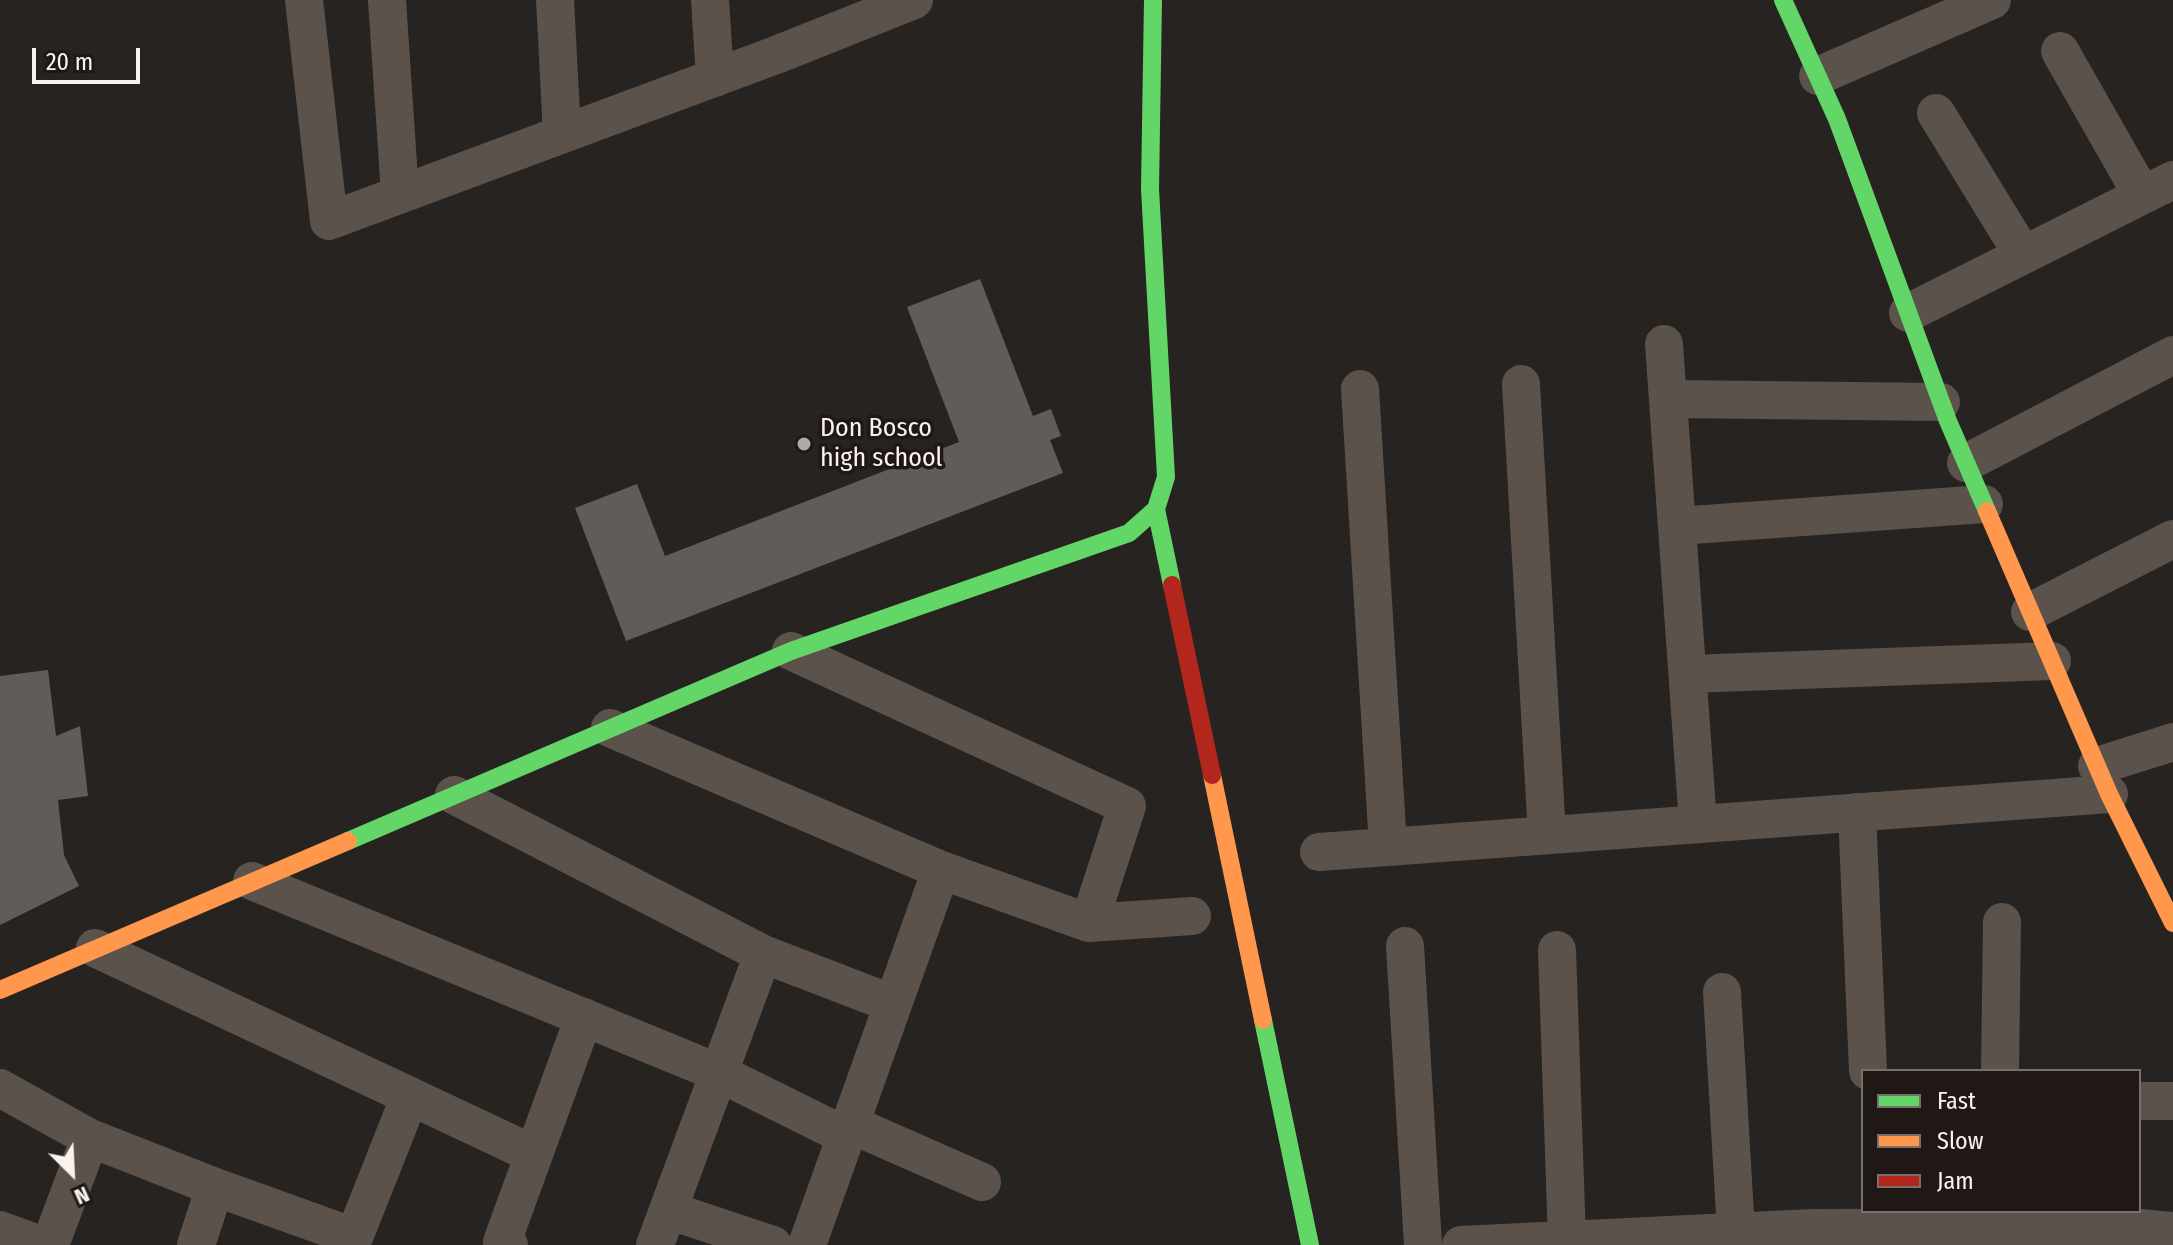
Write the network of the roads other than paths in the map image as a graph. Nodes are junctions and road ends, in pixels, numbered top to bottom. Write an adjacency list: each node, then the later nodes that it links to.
1 (304, 0): 15 (street)
2 (387, 0): 15 (street)
3 (555, 0): 13 (street)
4 (710, 0): 11 (street)
5 (1153, 0): 26 (street)
6 (1783, 0): 10 (street)
7 (1992, 0): 10 (street)
8 (892, 4): 11 (street)
9 (2060, 51): 14 (street)
10 (1818, 76): 17 (street)
11 (715, 78): 13 (street)
12 (1936, 113): 16 (street)
13 (562, 134): 15 (street)
14 (2158, 187): 16 (street)
15 (400, 194)
16 (2023, 255): 17 (street)
17 (1908, 313): 23 (street)
18 (1664, 344): 22 (street)
19 (2173, 355): 24 (street)
20 (1521, 384): 39 (street)
21 (1360, 389): 40 (street)
22 (1669, 399): 23 (street); 27 (street)
23 (1941, 402): 24 (street)
24 (1966, 463): 25 (street)
25 (1984, 504): 27 (street); 29 (street)
26 (1156, 509): 30 (street); 85 (street)
27 (1678, 526): 32 (street)
28 (2173, 539): 29 (street)
29 (2030, 612): 31 (street)
30 (791, 651): 33 (street); 47 (street)
31 (2052, 661): 32 (street); 35 (street)
32 (1688, 674): 38 (street)
33 (610, 728): 36 (street); 42 (street)
34 (2173, 742): 35 (street)
35 (2103, 780): 37 (street); 44 (street)
36 (454, 795): 43 (street); 52 (street)
37 (1857, 812): 38 (street); 57 (street)
38 (1698, 824): 39 (street)
39 (1547, 835): 40 (street)
40 (1388, 846): 41 (street)
41 (1319, 852)
42 (941, 870): 47 (street); 55 (street)
43 (252, 881): 50 (street); 56 (street)
44 (2165, 886): 48 (street)
45 (1192, 916): 47 (street)
46 (2002, 922): 58 (street)
47 (1089, 923)
48 (2173, 923)
49 (1405, 946): 86 (street)
50 (95, 948): 53 (street); 61 (street)
51 (1557, 950): 77 (street)
52 (763, 954): 55 (street); 59 (street)
53 (0, 990)
54 (1722, 992): 75 (street)
55 (893, 1004): 64 (street)
56 (584, 1017): 59 (street); 66 (street)
57 (1868, 1069)
58 (2000, 1069)
59 (719, 1073): 64 (street); 70 (street)
60 (0, 1088): 65 (street)
61 (410, 1096): 66 (street); 78 (street)
62 (2141, 1101): 63 (street)
63 (2173, 1101)
64 (848, 1130): 67 (street); 84 (street)
65 (90, 1138): 68 (street); 80 (street)
66 (533, 1154): 82 (street)
67 (982, 1182)
68 (215, 1187): 78 (street); 81 (street)
69 (1873, 1220): 73 (street); 76 (street)
70 (661, 1228): 83 (street)
71 (0, 1230): 79 (street)
72 (2173, 1231): 74 (street)
73 (1969, 1236): 74 (street)
74 (2129, 1236)
75 (1713, 1237): 76 (street); 77 (street)
76 (1813, 1237)
77 (1567, 1240): 87 (street)
78 (353, 1241)
79 (41, 1245)
80 (50, 1245)
81 (196, 1245)
82 (509, 1245)
83 (773, 1245)
84 (807, 1245)
85 (1310, 1245)
86 (1423, 1245)
87 (1461, 1245)

